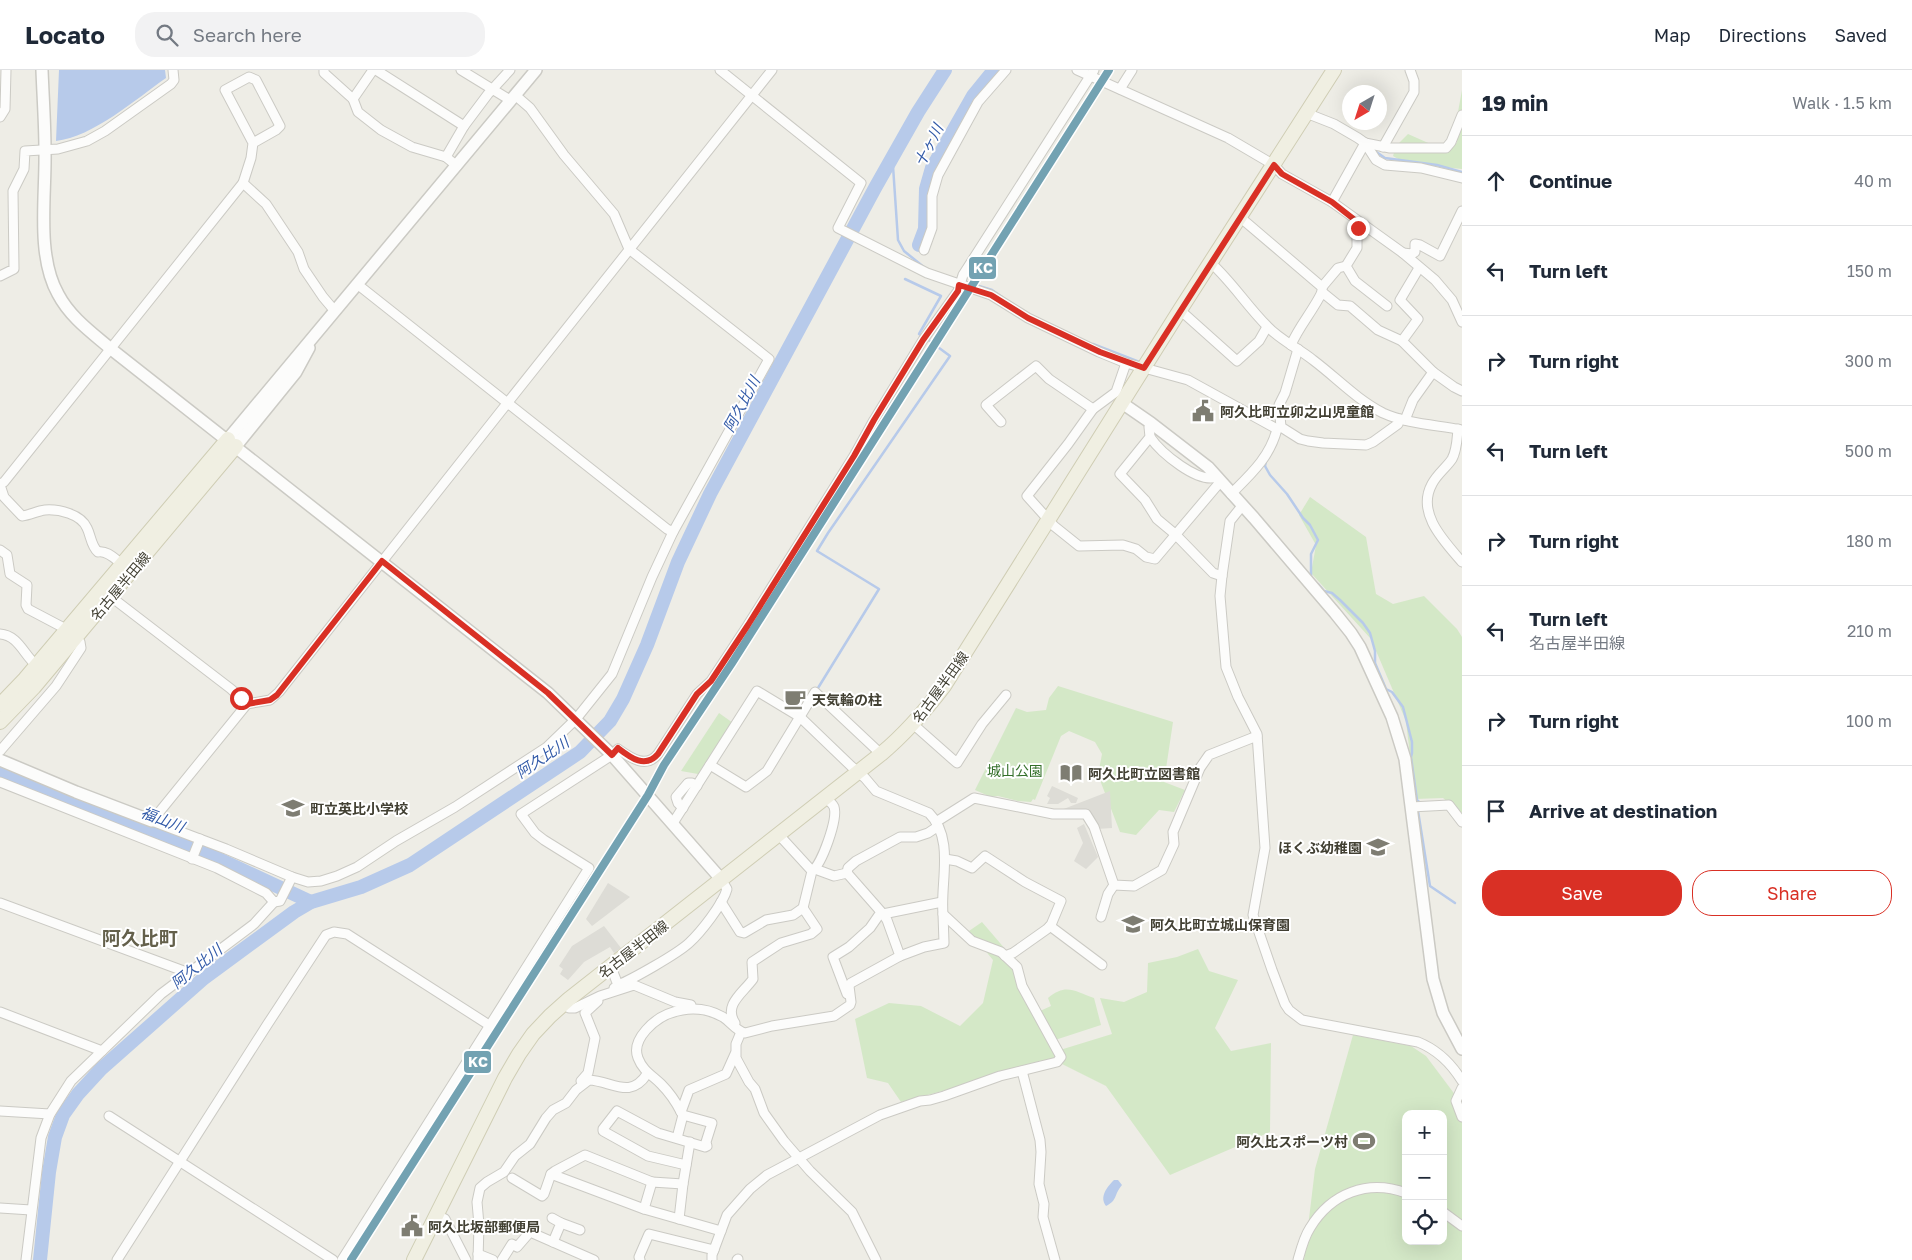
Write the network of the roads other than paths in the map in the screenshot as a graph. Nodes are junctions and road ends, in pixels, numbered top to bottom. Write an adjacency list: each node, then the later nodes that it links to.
1 (6, 70): 17 (street)
2 (42, 70): 30 (street)
3 (174, 70): 30 (street)
4 (324, 70): 22 (street)
5 (374, 70): 22 (street); 26 (street)
6 (461, 70): 18 (street)
7 (510, 70): 18 (street)
8 (536, 70): 21 (street)
9 (720, 70): 20 (street)
10 (772, 70): 20 (street)
11 (1006, 70): 41 (street)
12 (1076, 70): 16 (street)
13 (1132, 70): 19 (street)
14 (1334, 70): 23 (main road, 名古屋半田線)
15 (1410, 70): 29 (street)
16 (1093, 73): 19 (street); 48 (street)
17 (3, 83): 25 (street)
18 (494, 89): 21 (street); 26 (street)
19 (1120, 89): 32 (street)
20 (752, 96): 40 (street); 48 (street)
21 (512, 97): 33 (street); 40 (street)
22 (354, 99): 31 (street)
23 (1306, 113): 28 (street); 32 (main road, 名古屋半田線)
24 (1462, 115): 29 (street)
25 (0, 117)
26 (464, 126): 31 (street)
27 (253, 143): 27 (street); 35 (street)
28 (1365, 143): 29 (street); 34 (street); 36 (street)
29 (1383, 147)
30 (46, 150): 46 (street); 57 (street)
31 (446, 158): 33 (street)
32 (1274, 165): 36 (street); 38 (main road, 名古屋半田線)
33 (456, 166): 47 (street)
34 (1462, 178)
35 (242, 183): 52 (street); 57 (street)
36 (1332, 202): 39 (street)
37 (1462, 211): 42 (street)
38 (1240, 218): 43 (main road, 名古屋半田線); 49 (street)
39 (1360, 224): 42 (street); 44 (street)
40 (629, 249): 62 (street); 77 (street)
41 (924, 250)
42 (1403, 254): 45 (street)
43 (1211, 263): 51 (main road, 名古屋半田線); 54 (street)
44 (1346, 266): 49 (street); 50 (street)
45 (1419, 268): 53 (street); 55 (street)
46 (0, 276)
47 (357, 284): 52 (street); 62 (street)
48 (959, 285): 58 (street); 98 (street)
49 (1322, 289): 55 (street); 56 (street)
50 (1387, 306)
51 (1180, 310): 54 (street); 59 (main road, 名古屋半田線)
52 (332, 312): 71 (street)
53 (1462, 322)
54 (1267, 327): 56 (street)
55 (1402, 341): 60 (street)
56 (1294, 347): 65 (street); 68 (street)
57 (111, 349): 71 (street); 73 (street)
58 (1126, 363): 59 (street); 64 (street)
59 (1144, 368): 63 (main road, 名古屋半田線); 68 (street)
60 (1434, 372): 61 (street); 65 (street)
61 (1462, 391)
62 (507, 402): 77 (street); 80 (street)
63 (1122, 403): 67 (street); 76 (main road, 名古屋半田線)
64 (1093, 409): 66 (street); 76 (street)
65 (1403, 420): 68 (street); 69 (street)
66 (1001, 422)
67 (1151, 423): 70 (street); 72 (street)
68 (1279, 428): 74 (street)
69 (1460, 429): 81 (street)
70 (1150, 437): 72 (street); 78 (street)
71 (232, 442): 80 (street); 82 (main road, 名古屋半田線); 84 (main road, 名古屋半田線)
72 (1219, 479): 74 (street); 78 (street)
73 (0, 485): 82 (street)
74 (1232, 494): 75 (street)
75 (1242, 506): 83 (street); 104 (street)
76 (1049, 520): 78 (street); 94 (main road, 名古屋半田線)
77 (673, 532): 93 (street)
78 (1176, 534): 83 (street)
79 (0, 550): 86 (street)
80 (382, 561): 89 (street); 93 (street)
81 (1462, 562)
82 (122, 564): 84 (main road, 名古屋半田線)
83 (1222, 576): 95 (street)
84 (106, 593): 86 (main road, 名古屋半田線); 89 (street)
85 (0, 634): 87 (street)
86 (71, 634): 87 (main road, 名古屋半田線); 92 (main road, 名古屋半田線); 96 (street)
87 (36, 665): 90 (main road, 名古屋半田線)
88 (1006, 694): 94 (street)
89 (247, 704): 105 (street)
90 (0, 705)
91 (800, 717): 97 (street); 100 (street); 100 (street); 101 (street)
92 (0, 722)
93 (579, 722): 98 (street); 115 (street)
94 (914, 724): 97 (main road, 名古屋半田線)
95 (1257, 736): 117 (street); 145 (street)
96 (0, 751)
97 (881, 754): 101 (main road, 名古屋半田線)
98 (612, 755): 107 (street); 138 (street)
99 (0, 760): 105 (street)
100 (710, 765): 107 (street)
101 (859, 772): 103 (main road, 名古屋半田線); 108 (street)
102 (0, 782): 111 (street)
103 (826, 798): 109 (main road, 名古屋半田線); 113 (street)
104 (1411, 807): 106 (street); 140 (street)
105 (152, 820): 110 (street)
106 (1462, 822)
107 (673, 823): 116 (street)
108 (936, 824): 112 (street); 114 (street); 117 (street)
109 (779, 836): 113 (street); 116 (main road, 名古屋半田線)
110 (200, 839): 111 (street); 115 (street)
111 (192, 859): 118 (street)
112 (945, 859): 120 (street); 126 (street)
113 (814, 870): 114 (street); 122 (street)
114 (847, 872): 123 (street)
115 (291, 879): 118 (street)
116 (721, 879): 119 (street); 130 (main road, 名古屋半田線)
117 (1114, 885): 125 (street)
118 (277, 902): 131 (street)
119 (720, 902): 122 (street); 132 (street)
120 (942, 902): 123 (street); 124 (street)
121 (0, 903): 131 (street)
122 (803, 908): 139 (street)
123 (883, 914): 127 (street); 134 (street)
124 (943, 914): 127 (street); 128 (street)
125 (1101, 917)
126 (1050, 926): 128 (street); 129 (street)
127 (900, 956): 134 (street)
128 (1005, 956): 143 (street)
129 (1102, 965)
130 (611, 967): 132 (street); 135 (main road, 名古屋半田線)
131 (189, 972): 141 (street)
132 (618, 985): 133 (street)
133 (607, 995): 135 (street); 137 (street); 147 (street)
134 (850, 997): 139 (street)
135 (563, 1004): 166 (main road, 名古屋半田線)
136 (0, 1012): 141 (street)
137 (712, 1012): 139 (street); 144 (street)
138 (489, 1025): 156 (street); 180 (street)
139 (739, 1031): 142 (street)
140 (1462, 1049)
141 (102, 1051): 149 (street)
142 (735, 1054): 150 (street); 155 (street)
143 (1022, 1071): 155 (street); 189 (street)
144 (647, 1074): 147 (street); 150 (street)
145 (1462, 1082)
146 (1462, 1088): 152 (street)
147 (576, 1090): 176 (street)
148 (0, 1111): 149 (street)
149 (50, 1114): 165 (street)
150 (682, 1114): 153 (street); 154 (street)
151 (109, 1116): 156 (street)
152 (1462, 1117)
153 (677, 1138): 154 (street); 157 (street)
154 (690, 1142): 157 (street)
155 (799, 1158): 173 (street); 188 (street)
156 (180, 1162): 178 (street); 179 (street)
157 (686, 1165): 161 (street)
158 (551, 1174): 159 (street); 160 (street); 164 (street)
159 (512, 1178)
160 (652, 1182): 161 (street); 164 (street)
161 (683, 1184): 169 (street)
162 (1402, 1192): 190 (street)
163 (0, 1208): 165 (street)
164 (644, 1209): 169 (street)
165 (31, 1210): 177 (street)
166 (437, 1215): 181 (main road, 名古屋半田線); 182 (street)
167 (1447, 1215): 171 (street)
168 (552, 1218): 170 (street)
169 (679, 1219): 173 (street)
170 (561, 1223): 172 (street); 174 (street)
171 (1462, 1226)
172 (580, 1230)
173 (721, 1230): 175 (street)
174 (553, 1242): 184 (street); 185 (street)
175 (714, 1250): 186 (street); 187 (street)
176 (478, 1257): 183 (street)
177 (26, 1260)
178 (117, 1260)
179 (333, 1260)
180 (342, 1260)
181 (414, 1260)
182 (466, 1260)
183 (493, 1260)
184 (502, 1260)
185 (594, 1260)
186 (640, 1260)
187 (712, 1260)
188 (876, 1260)
189 (1056, 1260)
190 (1298, 1260)

